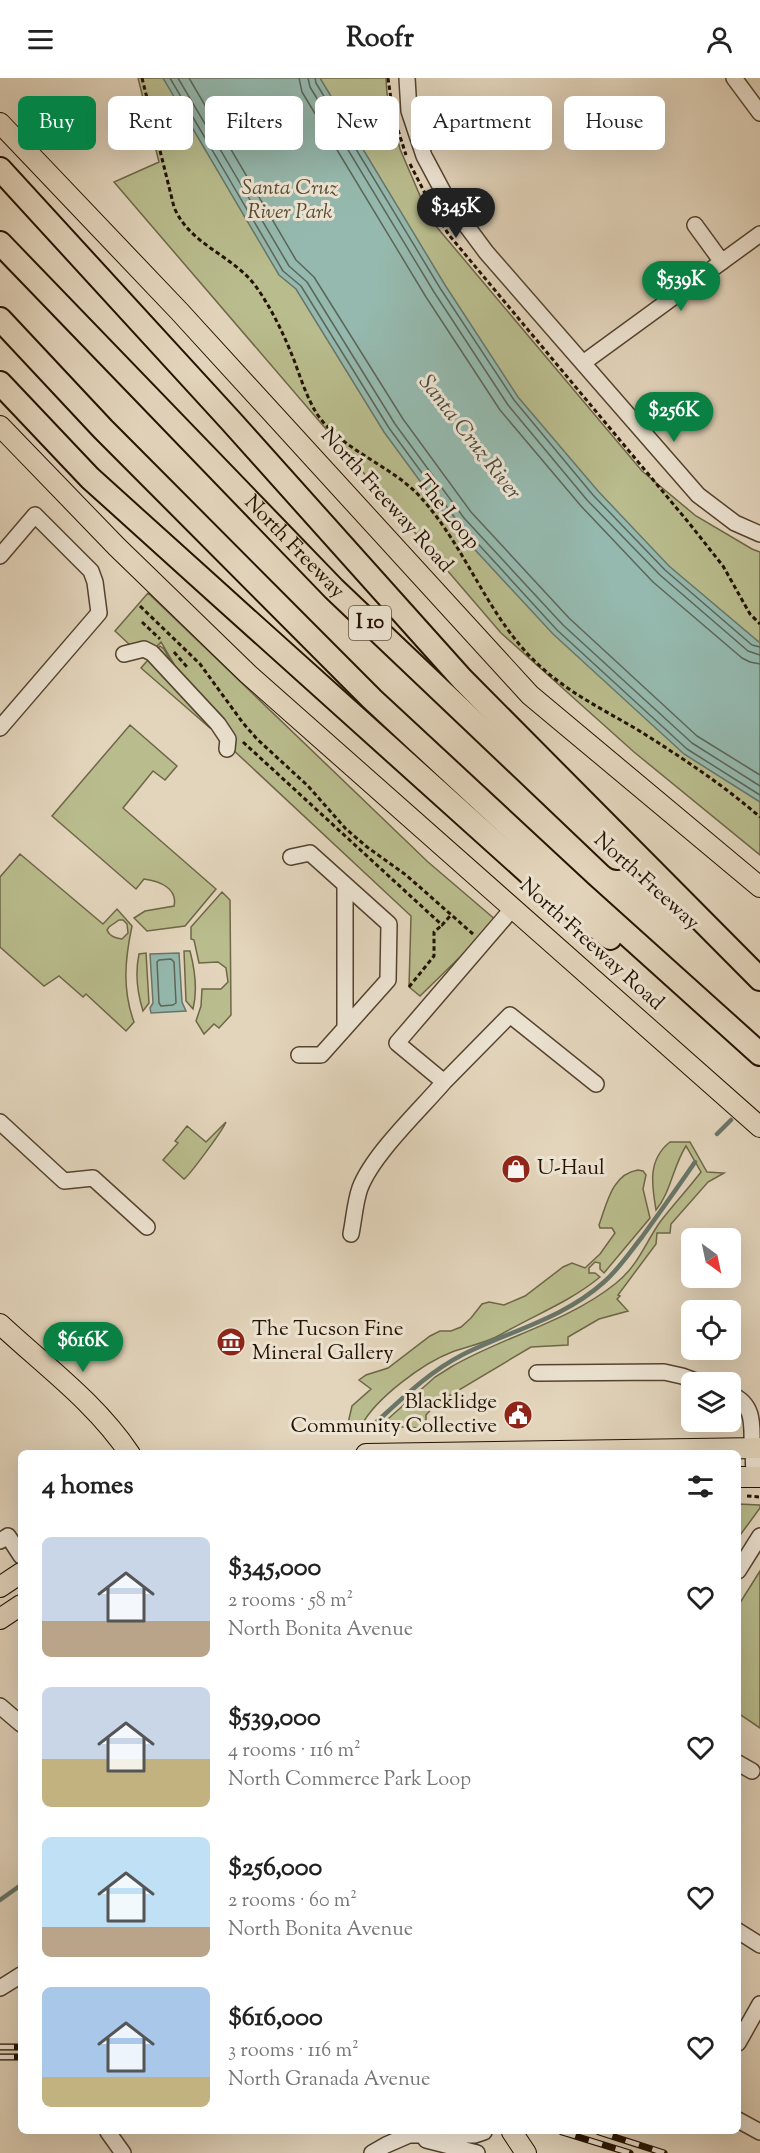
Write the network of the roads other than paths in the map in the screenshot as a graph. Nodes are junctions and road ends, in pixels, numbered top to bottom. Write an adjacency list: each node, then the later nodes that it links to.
1 (406, 78): 11 (street)
2 (734, 78): 3 (street)
3 (760, 113)
4 (0, 123): 21 (main road, North Freeway Road)
5 (0, 169): 23 (highway)
6 (695, 225): 9 (street)
7 (760, 234): 9 (street)
8 (0, 243): 24 (highway, North Freeway / I 10)
9 (722, 262): 11 (street)
10 (0, 319): 26 (highway, I 10)
11 (583, 363): 14 (street)
12 (0, 383): 26 (highway)
13 (0, 426): 22 (main road, North Freeway Road)
14 (760, 534)
15 (0, 556): 17 (street)
16 (124, 654): 18 (street)
17 (0, 728)
18 (227, 749)
19 (291, 857): 20 (street)
20 (345, 885): 25 (street); 25 (street)
21 (760, 887)
22 (513, 908): 28 (street); 31 (main road, North Freeway Road)
23 (760, 979)
24 (760, 984)
25 (345, 1028): 27 (street)
26 (760, 1054)
27 (299, 1055)
28 (444, 1082): 29 (street); 33 (street)
29 (596, 1084)
30 (0, 1122): 32 (street)
31 (760, 1127)
32 (147, 1227)
33 (351, 1234)
34 (0, 1324): 39 (main road)
35 (537, 1373): 36 (street)
36 (681, 1376)
37 (741, 1400): 38 (street)
38 (755, 1448): 40 (main road); 41 (street)
39 (127, 1450)
40 (628, 1450)
41 (751, 1477)
42 (760, 1536): 45 (street)
43 (0, 1541): 44 (street)
44 (18, 1551)
45 (741, 1566)
46 (18, 1575): 47 (main road)
47 (0, 1587)
48 (18, 1607): 49 (main road)
49 (0, 1619)
50 (0, 1706): 51 (street)
51 (18, 1721)
52 (741, 1765): 53 (street)
53 (752, 1771)
54 (741, 1935): 55 (street)
55 (760, 1945)
56 (18, 1977): 57 (street)
57 (0, 1988)
58 (760, 2004): 59 (street)
59 (741, 2038)
60 (741, 2122): 61 (street)
61 (760, 2132)
62 (109, 2134): 66 (street)
63 (478, 2134): 65 (street)
64 (513, 2134): 69 (main road)
65 (409, 2135): 67 (street); 68 (street)
66 (123, 2153)
67 (372, 2153)
68 (477, 2153)
69 (526, 2153)

